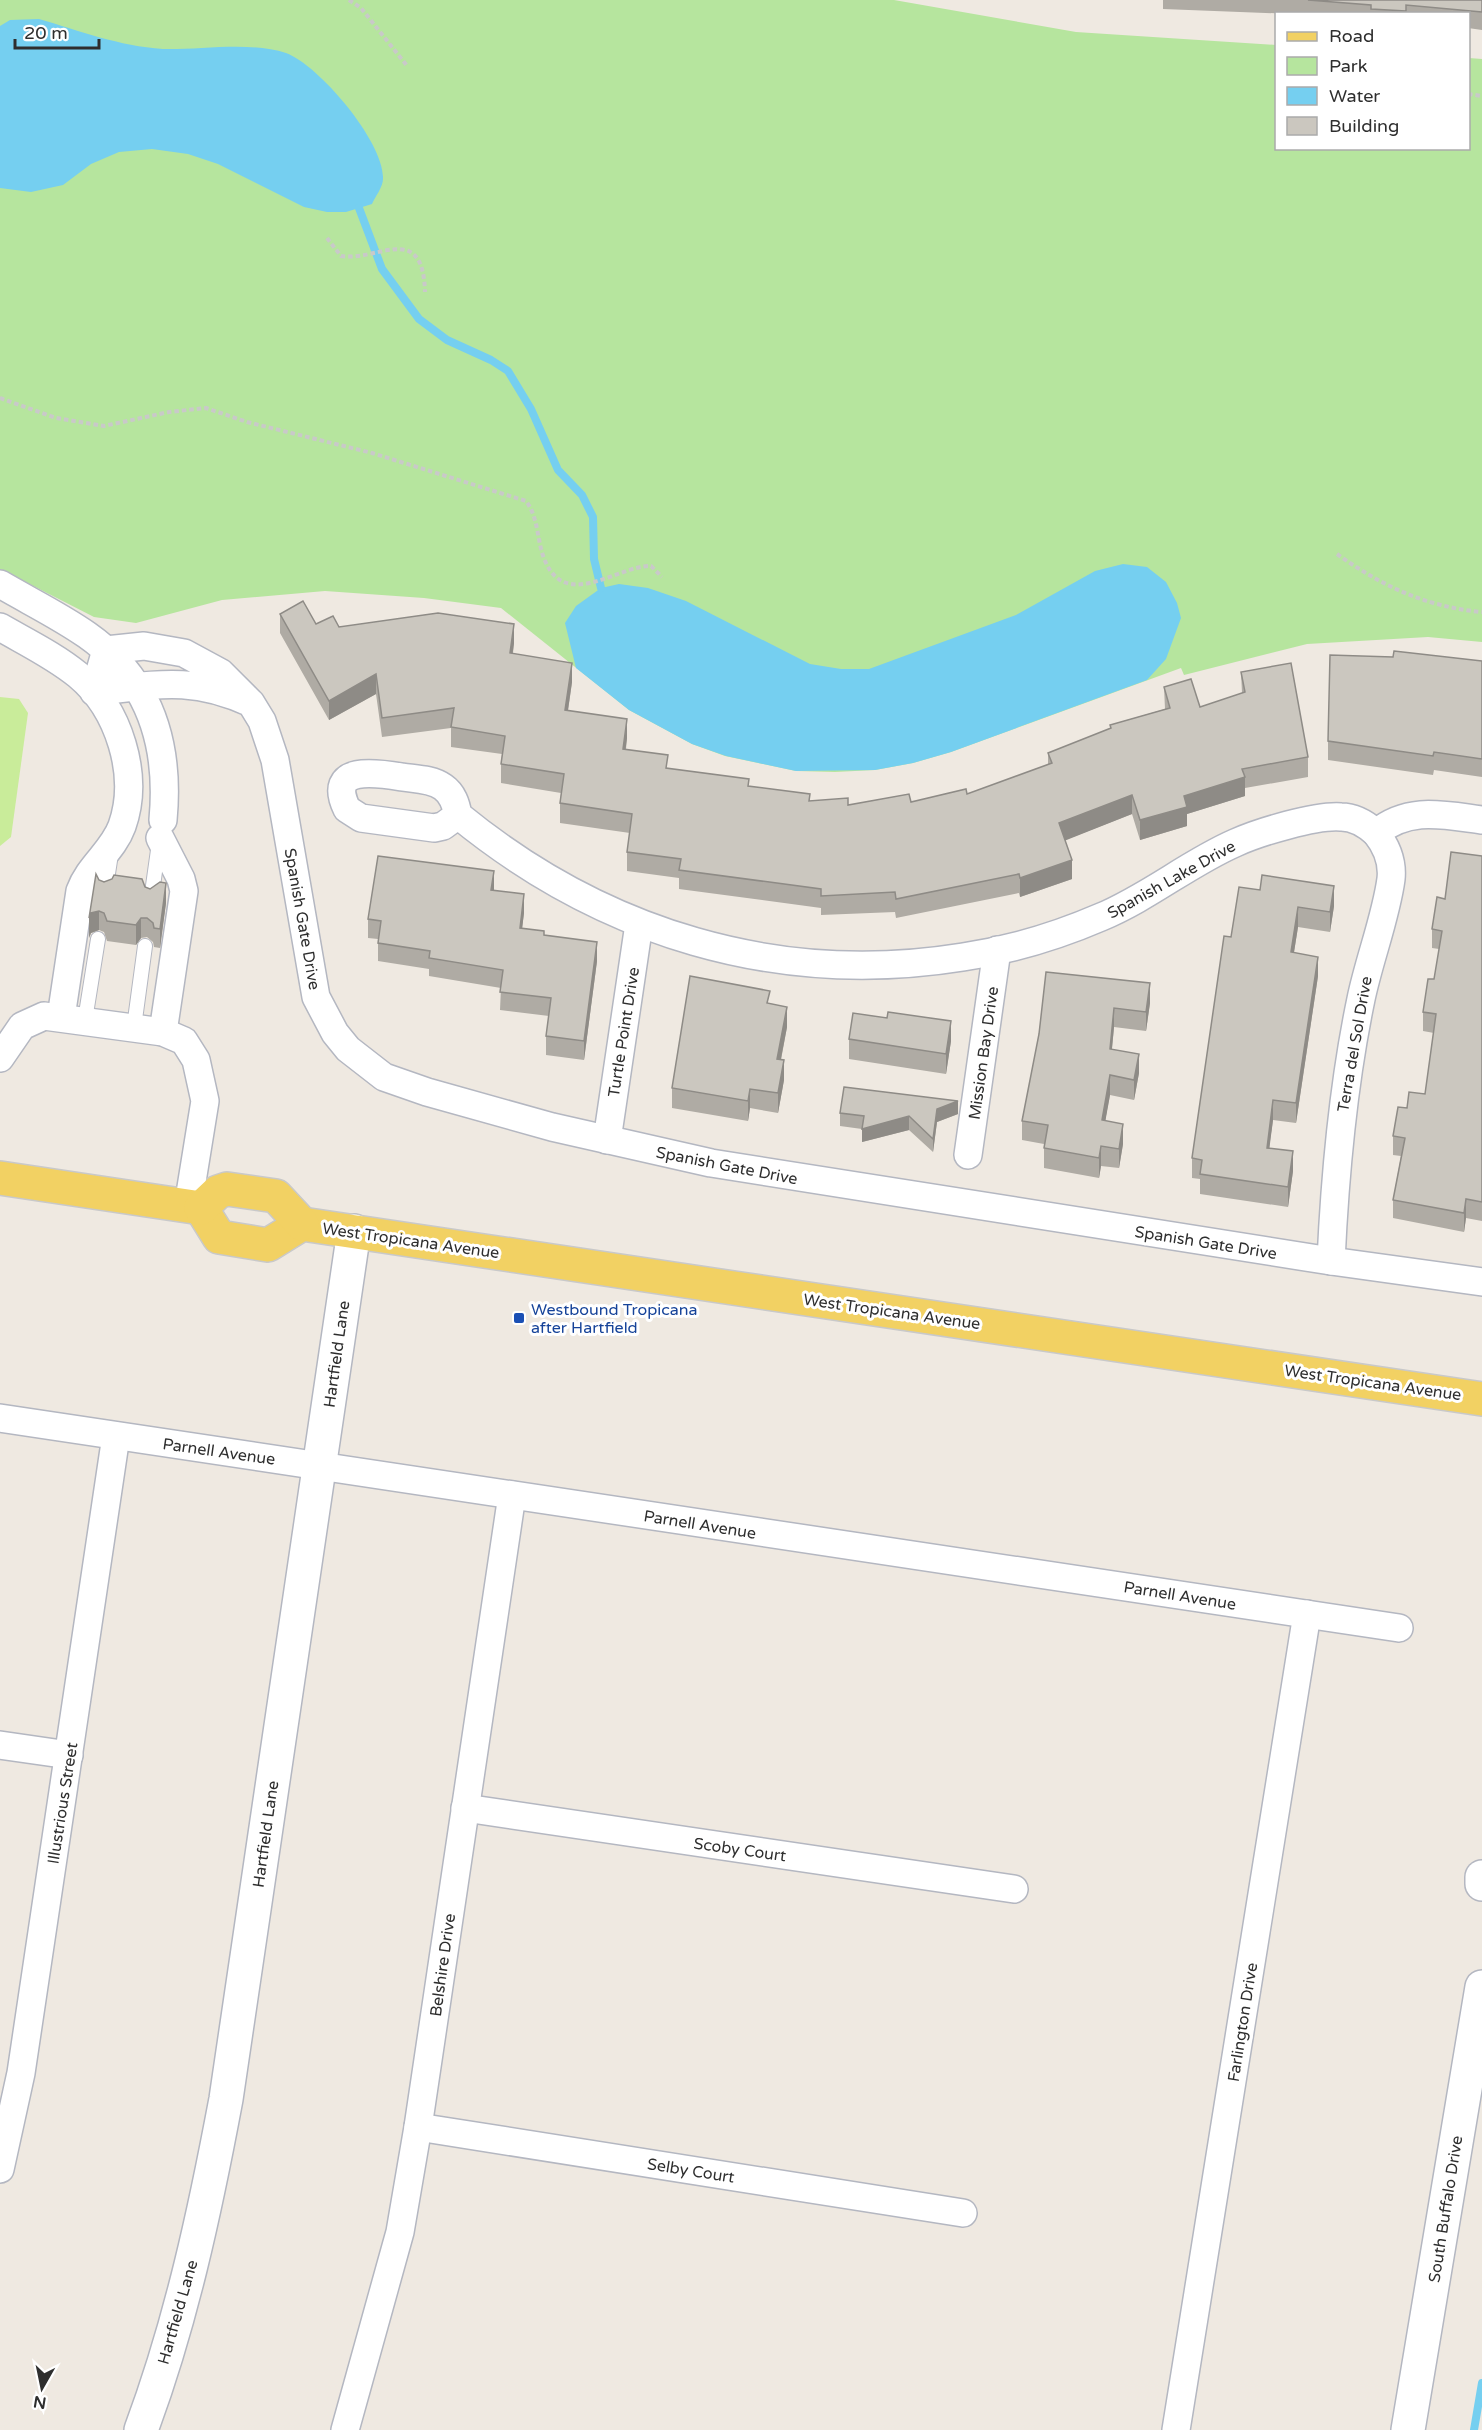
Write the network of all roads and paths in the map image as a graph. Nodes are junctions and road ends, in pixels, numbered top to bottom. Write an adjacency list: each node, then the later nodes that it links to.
1 (350, 0): 2 (path)
2 (408, 67)
3 (327, 238): 4 (path)
4 (424, 292)
5 (0, 398): 7 (path)
6 (1337, 554): 9 (path)
7 (662, 577)
8 (0, 584): 11 (street)
9 (1482, 612)
10 (0, 627): 13 (street)
11 (106, 650): 12 (street); 13 (street); 14 (street, Spanish Gate Drive)
12 (138, 687): 13 (street); 14 (street); 17 (street)
13 (94, 692): 19 (street)
14 (251, 703): 30 (street, Spanish Gate Drive)
15 (458, 815): 22 (street, Spanish Lake Drive)
16 (1482, 820): 18 (street)
17 (161, 829): 21 (lane); 28 (street)
18 (1376, 833): 25 (street, Spanish Lake Drive); 36 (street, Terra del Sol Drive)
19 (113, 842): 20 (lane); 26 (street)
20 (105, 893)
21 (151, 900)
22 (639, 924): 25 (street, Spanish Lake Drive); 30 (street, Turtle Point Drive)
23 (98, 939): 26 (lane)
24 (145, 946): 27 (lane)
25 (997, 950): 31 (street, Mission Bay Drive)
26 (73, 1019): 27 (street); 29 (street)
27 (134, 1027): 28 (street)
28 (163, 1032): 33 (street)
29 (0, 1058)
30 (607, 1140): 36 (street, Spanish Gate Drive)
31 (968, 1155)
32 (0, 1178): 33 (main road)
33 (194, 1207): 34 (main road, West Tropicana Avenue); 34 (main road, West Tropicana Avenue)
34 (302, 1224): 35 (main road, West Tropicana Avenue)
35 (354, 1231): 38 (main road, West Tropicana Avenue); 41 (street, Hartfield Lane)
36 (1331, 1261): 37 (street, Spanish Gate Drive)
37 (1482, 1282)
38 (1482, 1399)
39 (0, 1418): 40 (street, Parnell Avenue)
40 (116, 1436): 41 (street, Parnell Avenue); 46 (street, Illustrious Street)
41 (319, 1466): 42 (street, Parnell Avenue); 56 (street, Hartfield Lane)
42 (512, 1496): 43 (street, Parnell Avenue); 47 (street, Belshire Drive)
43 (1307, 1614): 44 (street, Parnell Avenue); 58 (street, Farlington Drive)
44 (1399, 1628)
45 (0, 1745): 46 (street)
46 (69, 1755): 52 (street, Illustrious Street)
47 (465, 1808): 50 (street, Scoby Court); 53 (street, Belshire Drive)
48 (1482, 1877): 49 (street)
49 (1482, 1884)
50 (1014, 1889)
51 (1482, 1987): 59 (street, South Buffalo Drive)
52 (10, 2072): 54 (street, Illustrious Street)
53 (418, 2127): 55 (street, Selby Court); 57 (street, Belshire Drive)
54 (0, 2169)
55 (963, 2213)
56 (141, 2430)
57 (345, 2430)
58 (1176, 2430)
59 (1408, 2430)

